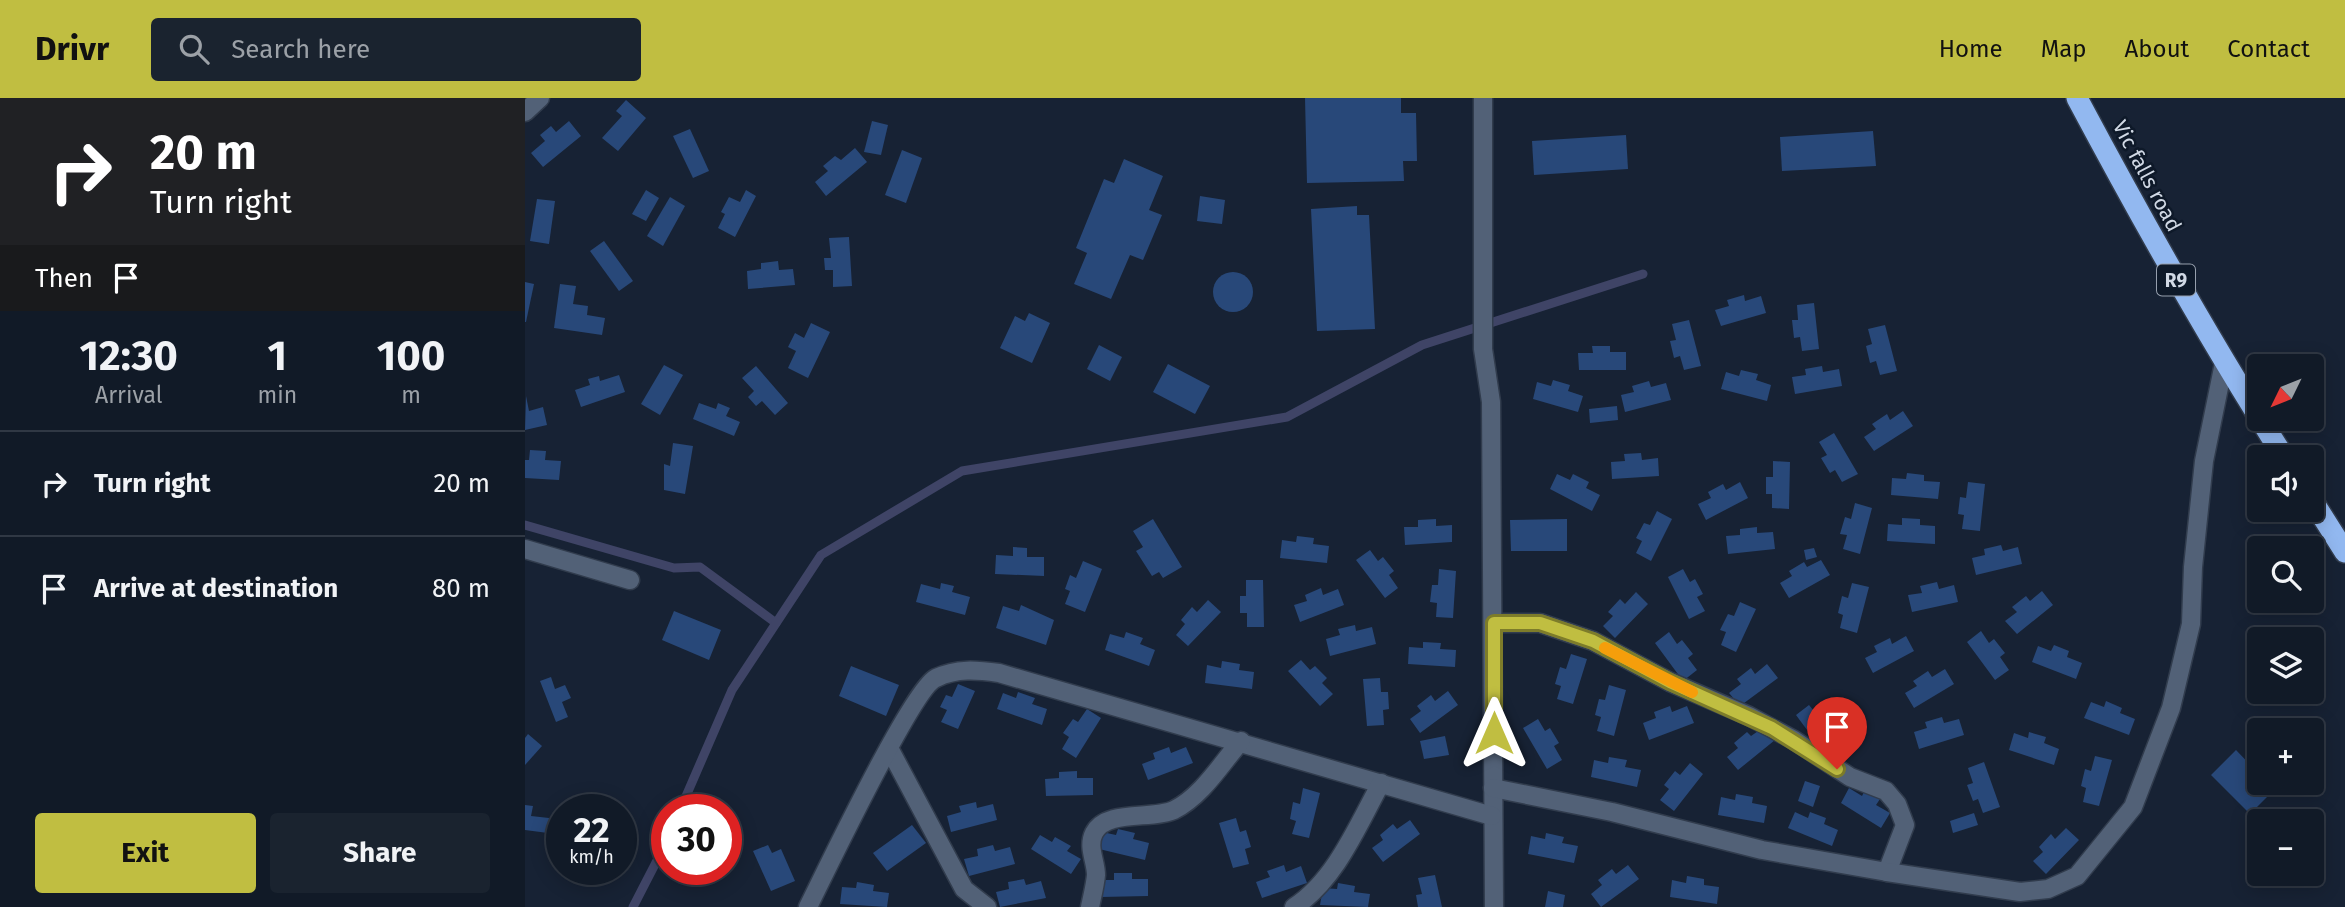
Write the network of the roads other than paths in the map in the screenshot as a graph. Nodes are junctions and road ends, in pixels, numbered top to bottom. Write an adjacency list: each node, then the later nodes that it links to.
1 (540, 98): 4 (street)
2 (1483, 98): 11 (street)
3 (2077, 98): 5 (highway, Vic falls road / R9)
4 (525, 112)
5 (2224, 363): 6 (highway, Vic falls road / R9); 17 (street)
6 (2276, 445)
7 (2324, 519): 9 (highway)
8 (525, 549): 10 (street)
9 (2345, 552)
10 (630, 580)
11 (1494, 623): 15 (street); 17 (street)
12 (1241, 741): 13 (street); 14 (street); 20 (street)
13 (890, 748): 18 (street); 19 (street)
14 (1381, 783): 16 (street); 21 (street)
15 (1493, 788): 16 (street); 17 (street)
16 (1492, 816): 22 (street)
17 (1887, 872)
18 (808, 907)
19 (987, 907)
20 (1090, 907)
21 (1294, 907)
22 (1494, 907)

